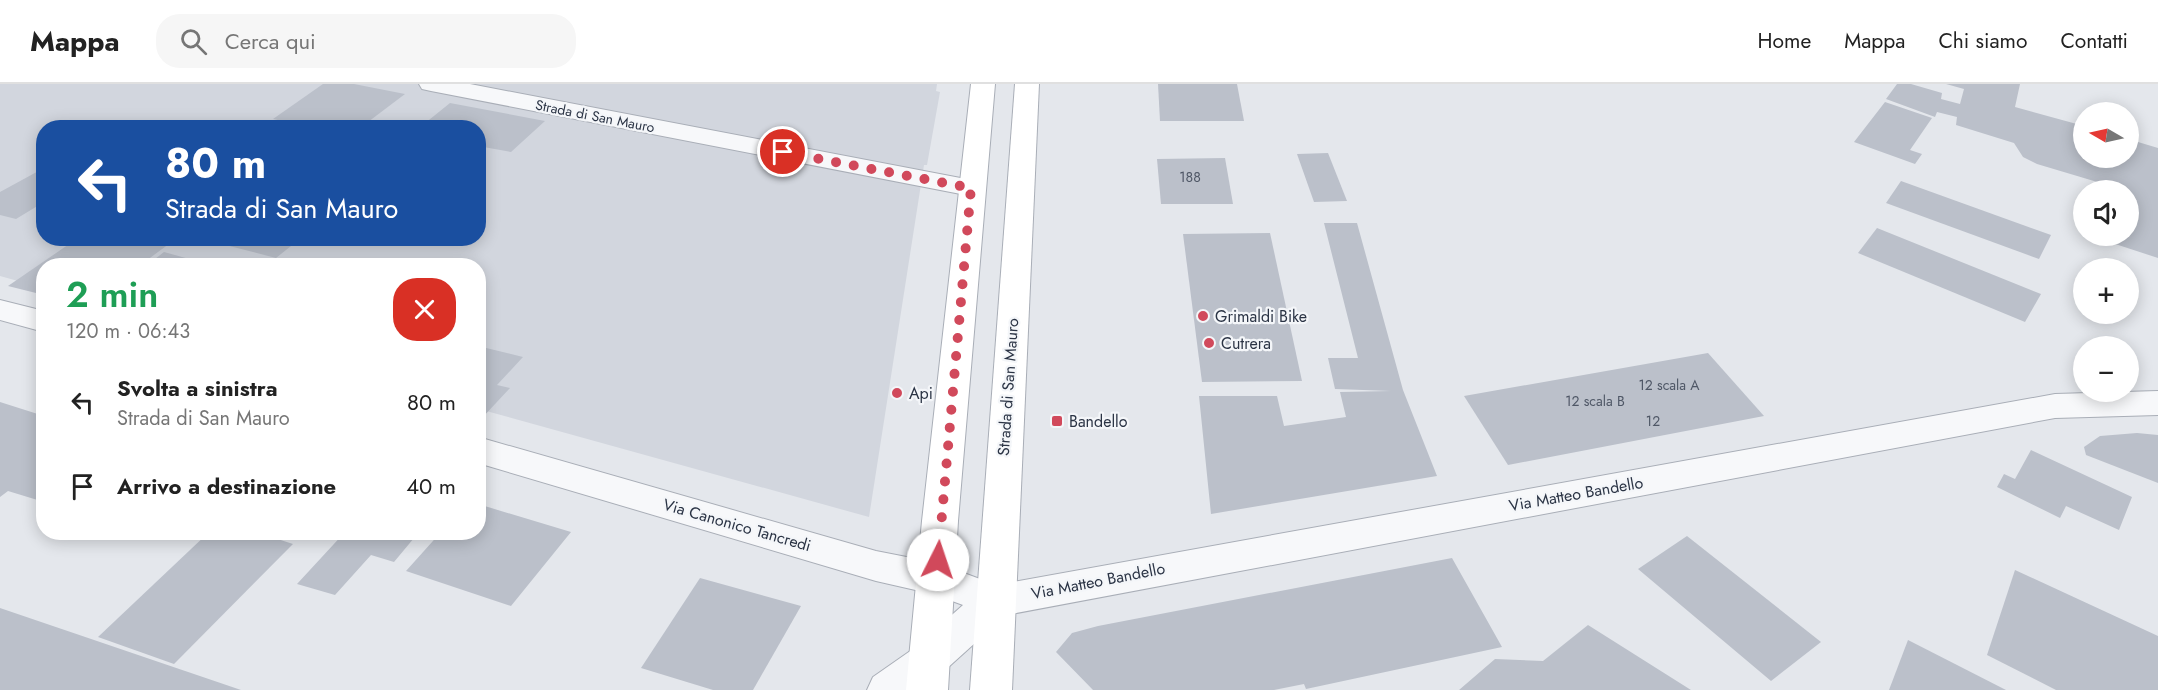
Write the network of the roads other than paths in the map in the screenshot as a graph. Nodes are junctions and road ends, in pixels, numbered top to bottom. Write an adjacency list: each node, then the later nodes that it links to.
1 (431, 84): 4 (street, Strada di San Mauro)
2 (983, 84): 4 (main road)
3 (1027, 84): 10 (main road, Strada di San Mauro)
4 (971, 188): 9 (main road)
5 (0, 310): 6 (street)
6 (36, 320)
7 (2158, 403): 10 (street, Via Matteo Bandello)
8 (486, 452): 9 (street, Via Canonico Tancredi)
9 (937, 579): 10 (street, Via Canonico Tancredi); 11 (main road)
10 (995, 600): 11 (street); 13 (main road, Strada di San Mauro)
11 (929, 674): 12 (street)
12 (888, 690)
13 (990, 690)

